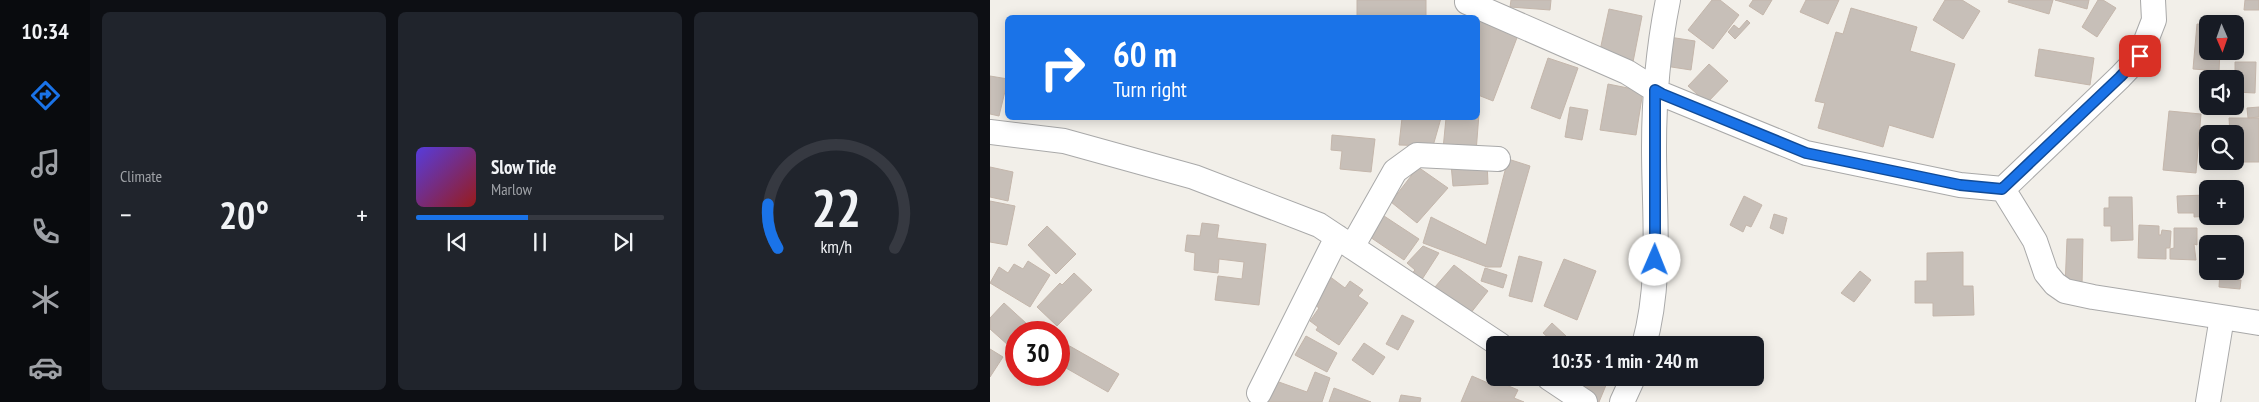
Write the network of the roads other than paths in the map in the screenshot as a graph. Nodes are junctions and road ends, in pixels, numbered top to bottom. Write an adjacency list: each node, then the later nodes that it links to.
1 (1668, 0): 4 (street)
2 (2153, 0): 7 (street)
3 (1467, 2): 4 (street)
4 (1655, 90): 7 (street); 12 (street)
5 (990, 132): 8 (street)
6 (1498, 159): 8 (street)
7 (2002, 189): 9 (street)
8 (1345, 242): 11 (street); 15 (street)
9 (2222, 317): 10 (street); 18 (street)
10 (2259, 323)
11 (1486, 336)
12 (1647, 336)
13 (1560, 386): 16 (street)
14 (1629, 386): 17 (street)
15 (1259, 393)
16 (1585, 402)
17 (1622, 402)
18 (2208, 402)

